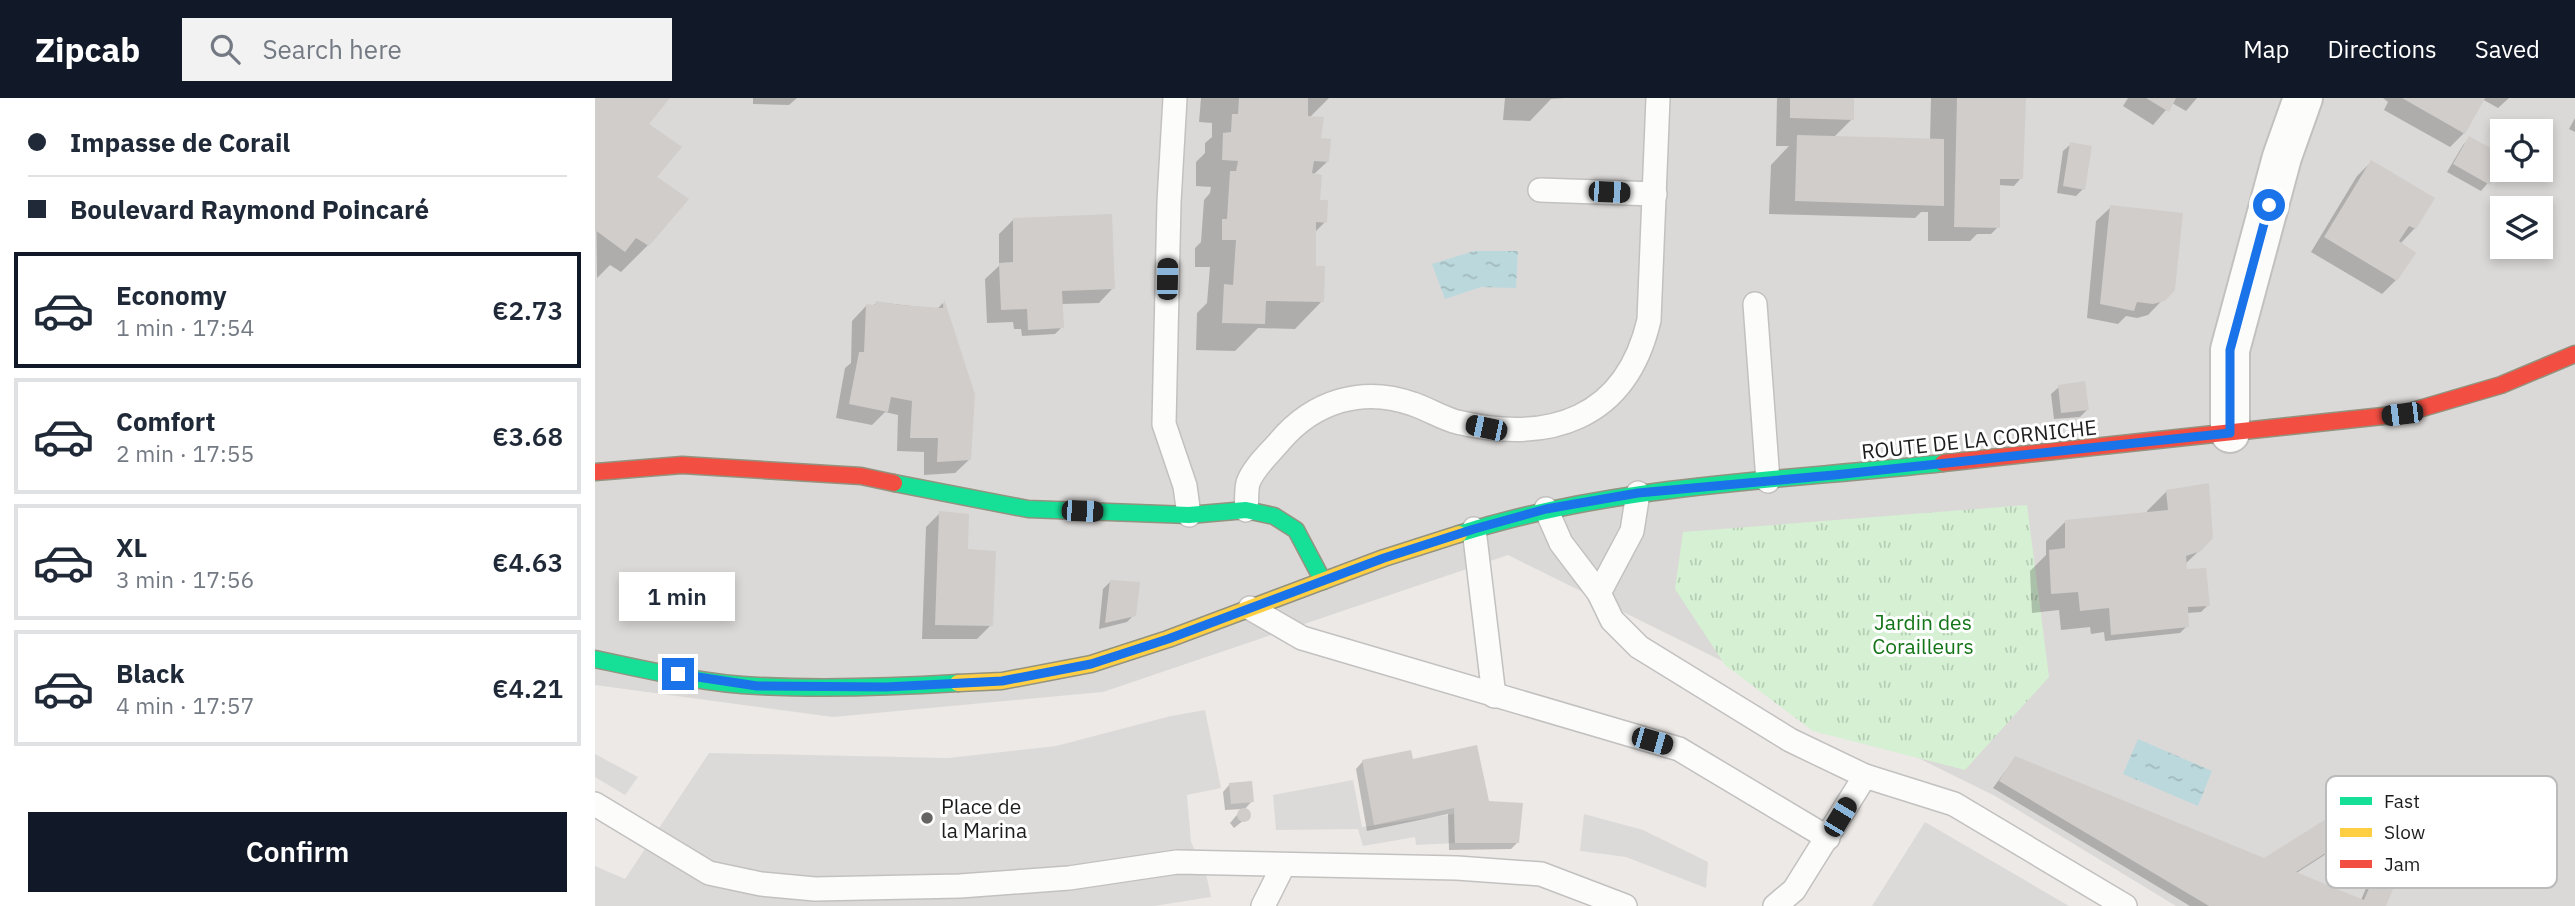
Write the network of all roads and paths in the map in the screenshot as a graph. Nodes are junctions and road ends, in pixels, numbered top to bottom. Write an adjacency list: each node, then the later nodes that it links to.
1 (1175, 98): 14 (lane)
2 (1658, 98): 5 (lane)
3 (2303, 98): 8 (street)
4 (1540, 190): 5 (lane)
5 (1655, 194): 13 (lane)
6 (1755, 304): 10 (lane)
7 (2575, 354): 8 (main road, ROUTE DE LA CORNICHE)
8 (2230, 433): 10 (main road, ROUTE DE LA CORNICHE)
9 (595, 472): 14 (main road)
10 (1767, 481): 11 (main road, ROUTE DE LA CORNICHE)
11 (1638, 493): 12 (main road, ROUTE DE LA CORNICHE); 17 (lane)
12 (1546, 509): 15 (main road, ROUTE DE LA CORNICHE); 17 (lane)
13 (1246, 510): 14 (main road); 16 (main road)
14 (1189, 515)
15 (1474, 529): 16 (main road, ROUTE DE LA CORNICHE); 20 (lane)
16 (1323, 581): 18 (main road, ROUTE DE LA CORNICHE)
17 (1599, 593): 21 (lane)
18 (1250, 608): 19 (main road, ROUTE DE LA CORNICHE); 20 (lane)
19 (595, 659)
20 (1494, 696): 23 (lane)
21 (1865, 776): 23 (lane); 29 (lane)
22 (595, 804): 25 (lane)
23 (1828, 838): 28 (lane)
24 (1283, 866): 25 (lane); 26 (lane); 27 (lane)
25 (815, 897)
26 (1263, 906)
27 (1625, 906)
28 (1775, 906)
29 (2125, 906)

